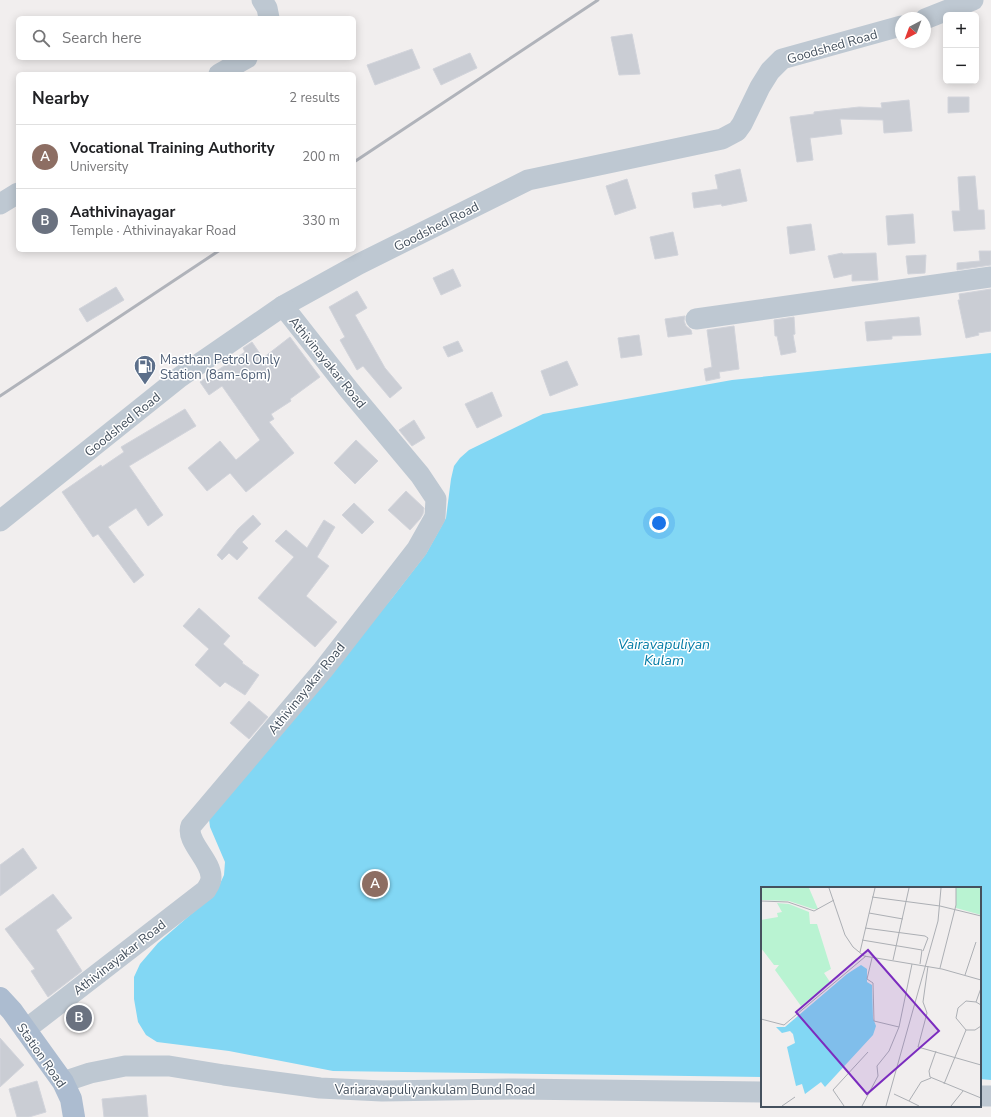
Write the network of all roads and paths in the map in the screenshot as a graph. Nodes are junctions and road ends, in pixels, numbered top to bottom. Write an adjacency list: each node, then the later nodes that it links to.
1 (262, 0): 3 (street)
2 (972, 0): 4 (street)
3 (269, 16)
4 (931, 17)
5 (895, 28): 11 (street, Goodshed Road)
6 (244, 60): 7 (street)
7 (222, 72)
8 (16, 194): 9 (street)
9 (0, 204)
10 (991, 277): 12 (street)
11 (283, 306): 13 (street, Goodshed Road); 15 (street, Athivinayakar Road)
12 (696, 319)
13 (0, 521)
14 (0, 998): 15 (main road, Station Road)
15 (25, 1030): 16 (main road, Station Road)
16 (63, 1082): 17 (street, Variaravapuliyankulam Bund Road); 18 (main road, Station Road)
17 (761, 1092)
18 (74, 1117)

